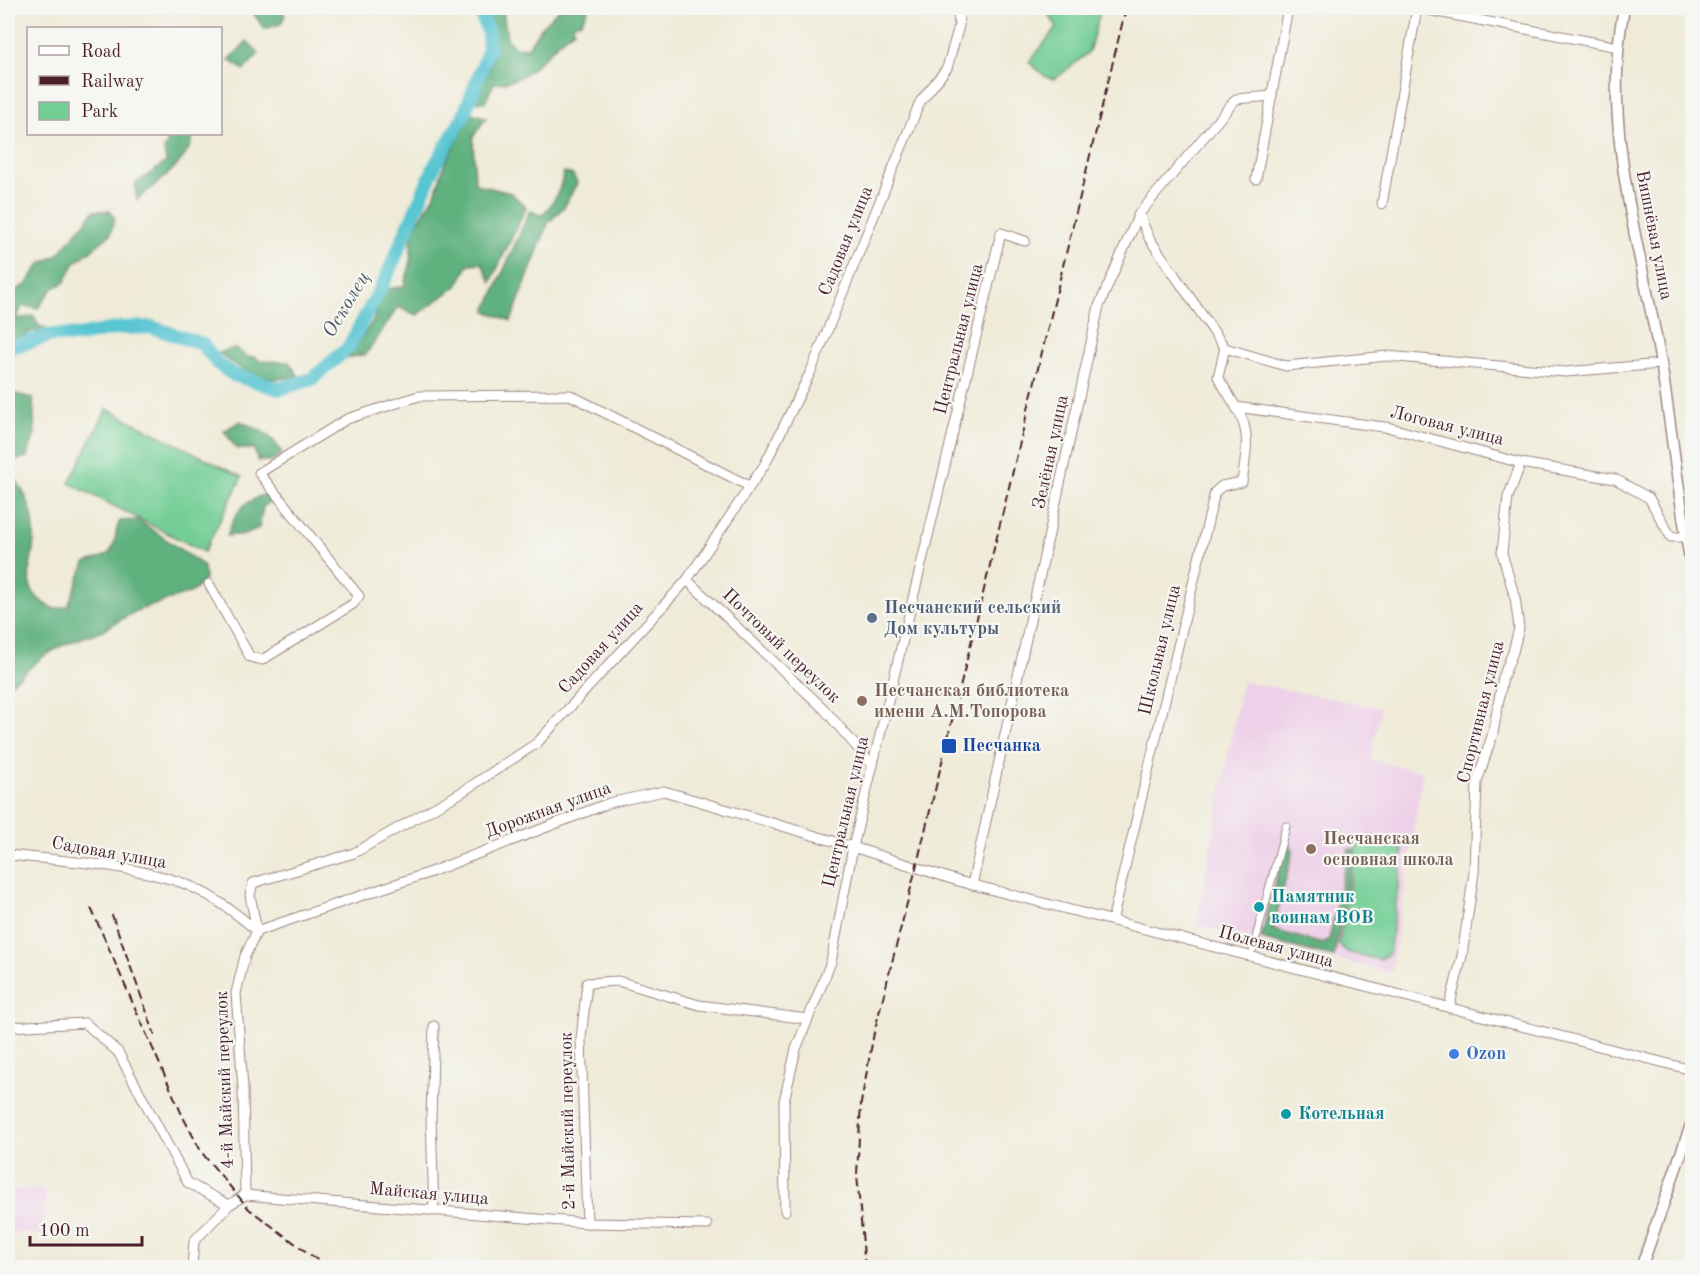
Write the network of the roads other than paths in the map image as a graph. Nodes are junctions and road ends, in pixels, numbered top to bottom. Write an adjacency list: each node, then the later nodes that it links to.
1 (958, 8): 17 (street, Садовая улица)
2 (1288, 8): 6 (street)
3 (1417, 8): 5 (street); 8 (street)
4 (1624, 8): 5 (street, Вишнёвая улица)
5 (1618, 47): 14 (street, Вишнёвая улица)
6 (1272, 96): 7 (street); 9 (street, Зелёная улица)
7 (1256, 179)
8 (1382, 204)
9 (1139, 214): 10 (street, Зелёная улица); 11 (street)
10 (1132, 232): 11 (street); 26 (street, Зелёная улица)
11 (1149, 238): 13 (street)
12 (1025, 241): 22 (street, Центральная улица)
13 (1225, 348): 14 (street); 15 (street)
14 (1661, 364): 18 (street, Вишнёвая улица)
15 (1236, 407): 16 (street, Логовая улица); 27 (street, Школьная улица)
16 (1521, 462): 18 (street, Логовая улица); 30 (street, Спортивная улица)
17 (749, 486): 20 (street, Садовая улица); 21 (street)
18 (1686, 537): 19 (street, Вишнёвая улица)
19 (1692, 570)
20 (687, 580): 22 (street, Почтовый переулок); 28 (street, Садовая улица)
21 (209, 584)
22 (873, 766): 24 (street, Центральная улица)
23 (1286, 826): 29 (street)
24 (854, 847): 26 (street, Полевая улица); 28 (street, Дорожная улица); 31 (street, Центральная улица)
25 (8, 855): 28 (street, Садовая улица)
26 (972, 885): 27 (street, Полевая улица)
27 (1112, 921): 30 (street, Полевая улица)
28 (257, 931): 36 (street, 4-й Майский переулок)
29 (1253, 949)
30 (1449, 1008): 34 (street, Полевая улица)
31 (808, 1019): 38 (street, Центральная улица); 40 (street, 2-й Майский переулок)
32 (434, 1026): 39 (street)
33 (8, 1027): 37 (street)
34 (1692, 1070)
35 (1692, 1122): 43 (street)
36 (245, 1195): 37 (street); 39 (street, Майская улица)
37 (229, 1205): 42 (street)
38 (785, 1211)
39 (434, 1212): 40 (street, Майская улица)
40 (587, 1223): 41 (street, Майская улица)
41 (707, 1225)
42 (192, 1268)
43 (1641, 1268)

